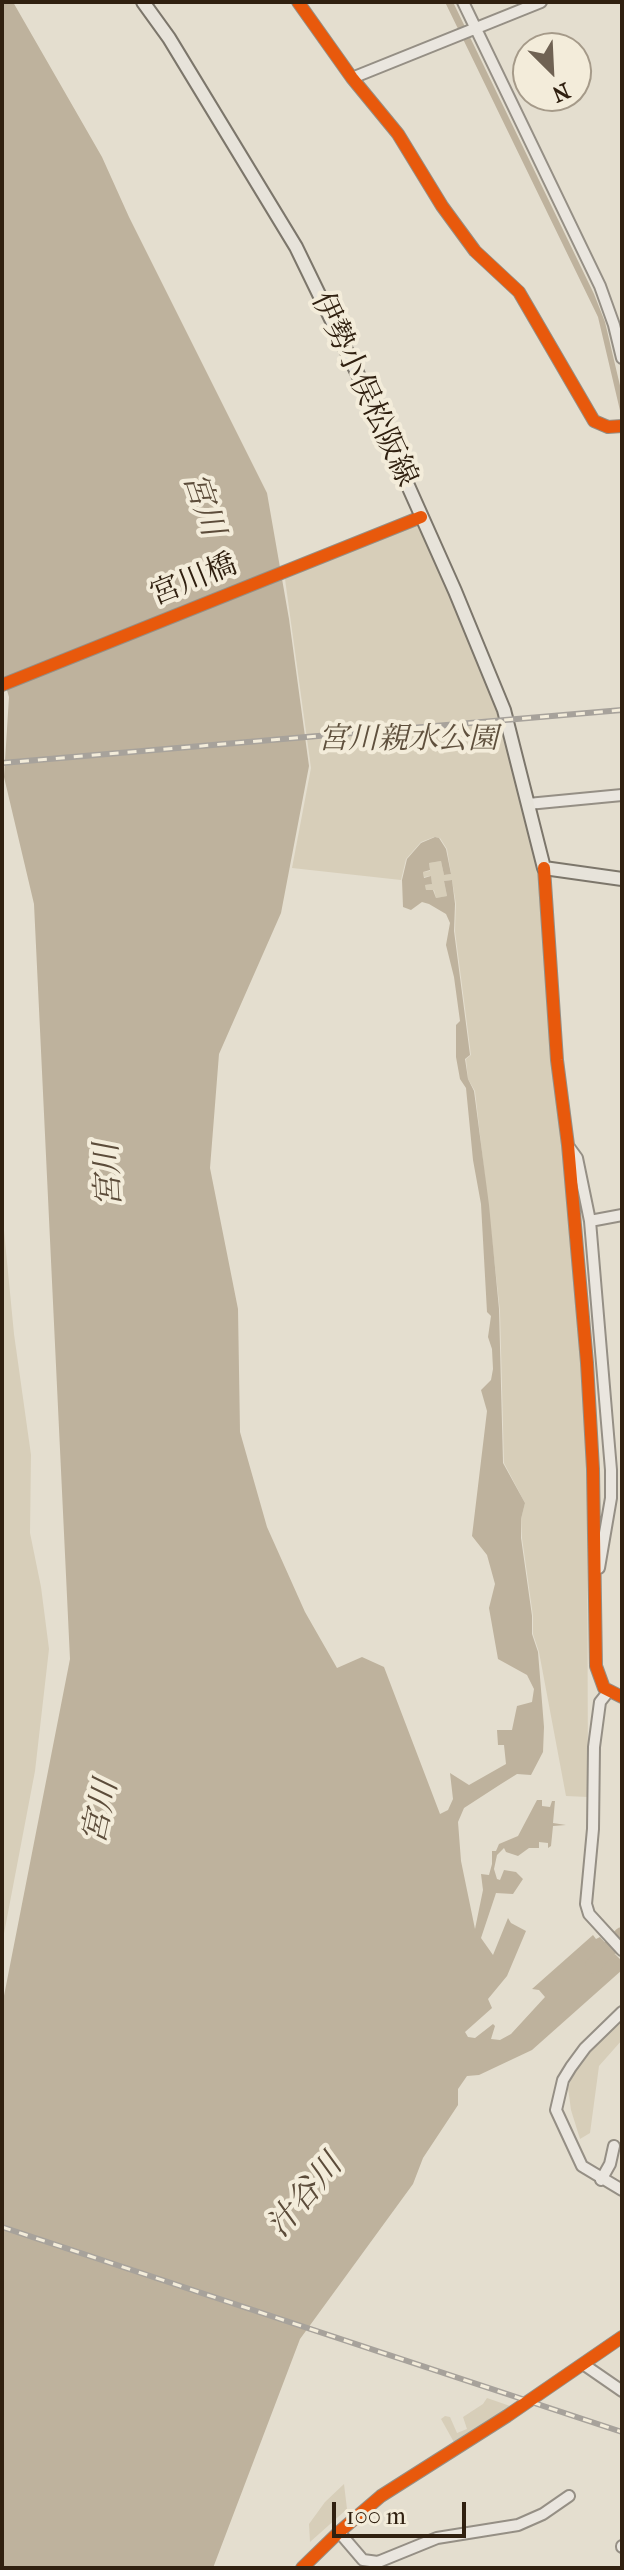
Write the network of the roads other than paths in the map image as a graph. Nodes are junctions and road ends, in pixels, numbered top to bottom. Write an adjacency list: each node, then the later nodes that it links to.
1 (143, 2): 9 (main road, 伊勢小俣松阪線)
2 (298, 2): 6 (street)
3 (463, 2): 5 (street)
4 (541, 2): 5 (street)
5 (474, 30): 6 (street); 7 (street)
6 (352, 78): 8 (street)
7 (622, 358)
8 (620, 427)
9 (421, 517): 10 (street, 宮川橋); 12 (main road, 伊勢小俣松阪線)
10 (2, 685)
11 (622, 795): 12 (street)
12 (528, 804): 13 (main road, 伊勢小俣松阪線)
13 (544, 868): 14 (main road); 15 (street)
14 (622, 879)
15 (568, 1145): 17 (street); 19 (street)
16 (622, 1215): 17 (street)
17 (590, 1221): 18 (street)
18 (616, 1470): 19 (street)
19 (594, 1577): 20 (street)
20 (608, 1692): 21 (street); 22 (street)
21 (622, 1697)
22 (622, 1950)
23 (622, 2012): 25 (street)
24 (614, 2146): 25 (street)
25 (601, 2180): 26 (street)
26 (622, 2190)
27 (622, 2337): 28 (street)
28 (583, 2364): 29 (street); 31 (street)
29 (622, 2391)
30 (569, 2496): 31 (street)
31 (339, 2532): 32 (street)
32 (302, 2568)

